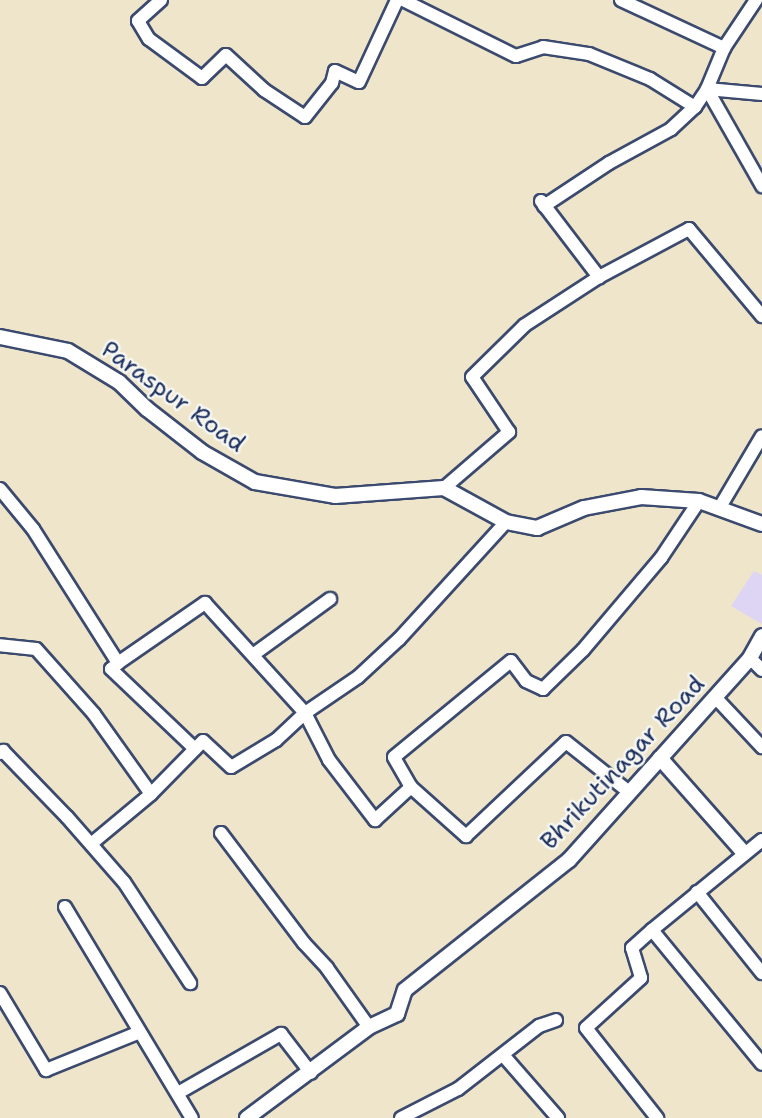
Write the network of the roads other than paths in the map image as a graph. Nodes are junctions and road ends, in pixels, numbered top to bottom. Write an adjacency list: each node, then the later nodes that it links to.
1 (161, 0): 2 (street)
2 (397, 0)
3 (403, 0): 9 (street)
4 (621, 0): 6 (street)
5 (756, 0): 6 (street)
6 (724, 48): 7 (street)
7 (707, 89): 8 (street); 9 (street); 10 (street)
8 (762, 94)
9 (695, 107): 11 (street)
10 (762, 186)
11 (599, 277): 12 (street); 15 (street)
12 (762, 316)
13 (0, 337): 15 (street, Paraspur Road)
14 (762, 436): 18 (street)
15 (444, 488): 19 (street)
16 (0, 489): 26 (street)
17 (699, 501): 18 (street); 19 (street); 34 (street)
18 (720, 507): 20 (street)
19 (506, 522): 29 (street)
20 (762, 524)
21 (330, 599): 24 (street)
22 (762, 636): 25 (street, Bhrikutinagar Road)
23 (0, 645): 36 (street)
24 (254, 654): 26 (street); 29 (street)
25 (750, 658): 27 (street); 28 (street, Bhrikutinagar Road)
26 (118, 663): 31 (street)
27 (762, 670)
28 (715, 697): 30 (street); 33 (street, Bhrikutinagar Road)
29 (305, 713): 31 (street); 34 (street)
30 (762, 747)
31 (195, 749): 36 (street)
32 (0, 753): 39 (street)
33 (660, 758): 35 (street, Bhrikutinagar Road); 40 (street)
34 (411, 787): 35 (street)
35 (629, 792): 48 (street, Bhrikutinagar Road)
36 (151, 794): 39 (street)
37 (221, 833): 48 (street)
38 (762, 840): 40 (street)
39 (90, 844): 45 (street)
40 (744, 853): 41 (street)
41 (697, 892): 43 (street); 44 (street)
42 (65, 907): 49 (street)
43 (652, 930): 51 (street); 58 (street)
44 (762, 973)
45 (190, 983)
46 (0, 993): 49 (street)
47 (556, 1020): 50 (street)
48 (369, 1027): 52 (street, Bhrikutinagar Road)
49 (140, 1032): 53 (street)
50 (503, 1055): 56 (street); 57 (street)
51 (762, 1064)
52 (311, 1073): 53 (street); 55 (street, Bhrikutinagar Road)
53 (178, 1093): 54 (street)
54 (192, 1118)
55 (247, 1118)
56 (401, 1118)
57 (558, 1118)
58 (657, 1118)

